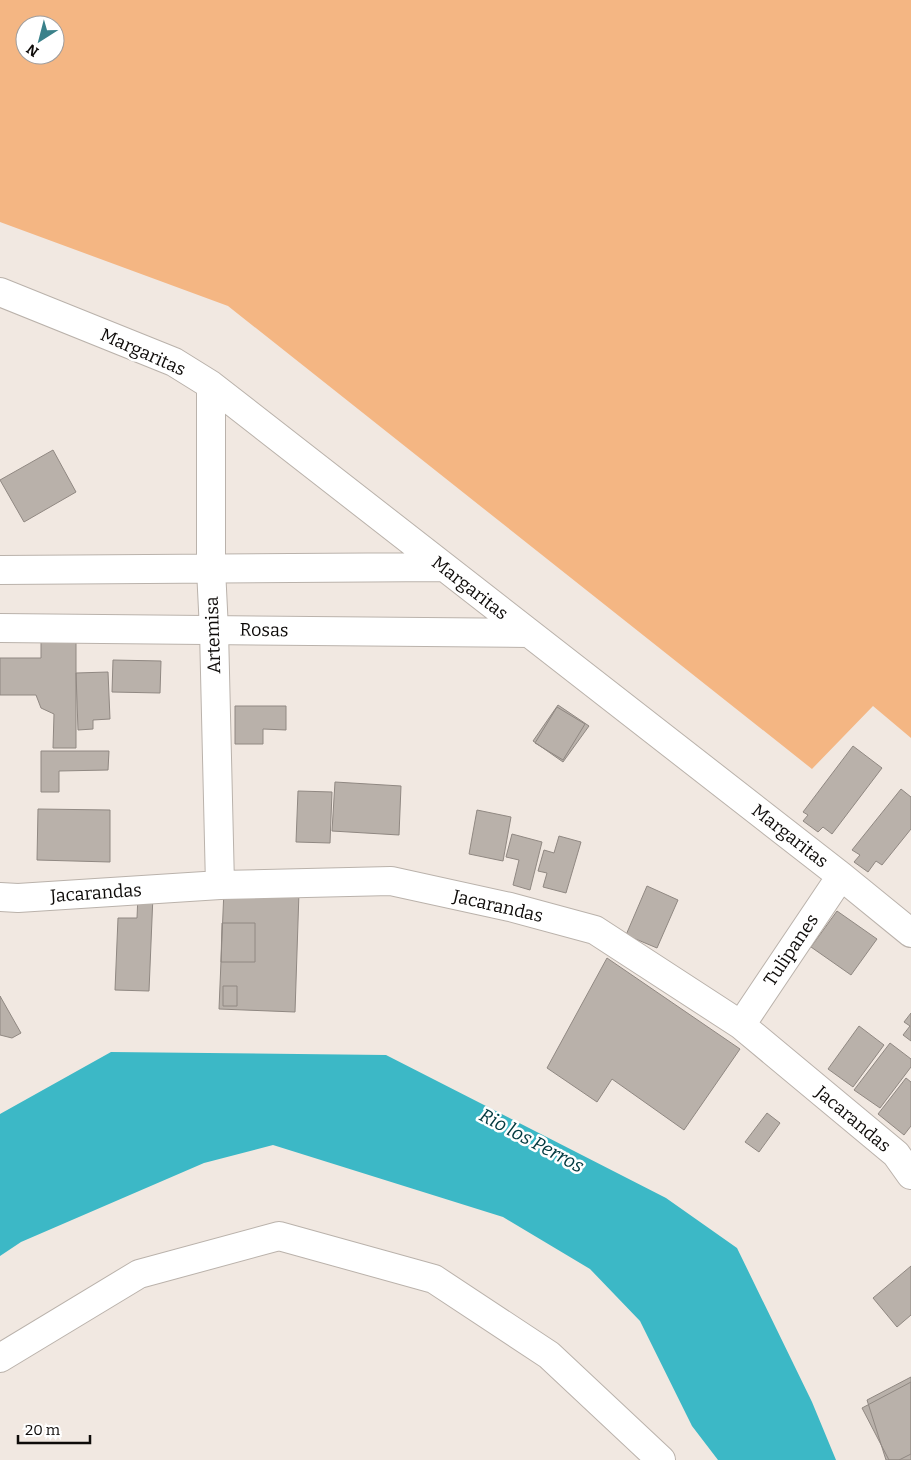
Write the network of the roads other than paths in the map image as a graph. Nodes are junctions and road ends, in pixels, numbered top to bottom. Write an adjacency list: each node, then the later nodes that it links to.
1 (0, 292): 2 (street, Margaritas)
2 (210, 385): 3 (street, Margaritas); 4 (street, Artemisa)
3 (443, 567): 4 (street); 8 (street, Margaritas)
4 (211, 569): 5 (street); 7 (street, Artemisa)
5 (0, 570)
6 (0, 628): 7 (street, Rosas)
7 (214, 630): 8 (street, Rosas); 10 (street, Artemisa)
8 (528, 633): 9 (street, Margaritas)
9 (840, 876): 12 (street, Margaritas); 13 (street, Tulipanes)
10 (220, 885): 11 (street, Jacarandas); 13 (street, Jacarandas)
11 (6, 901)
12 (911, 933)
13 (741, 1025): 14 (street, Jacarandas)
14 (911, 1175)
15 (0, 1358): 16 (street)
16 (661, 1460)

